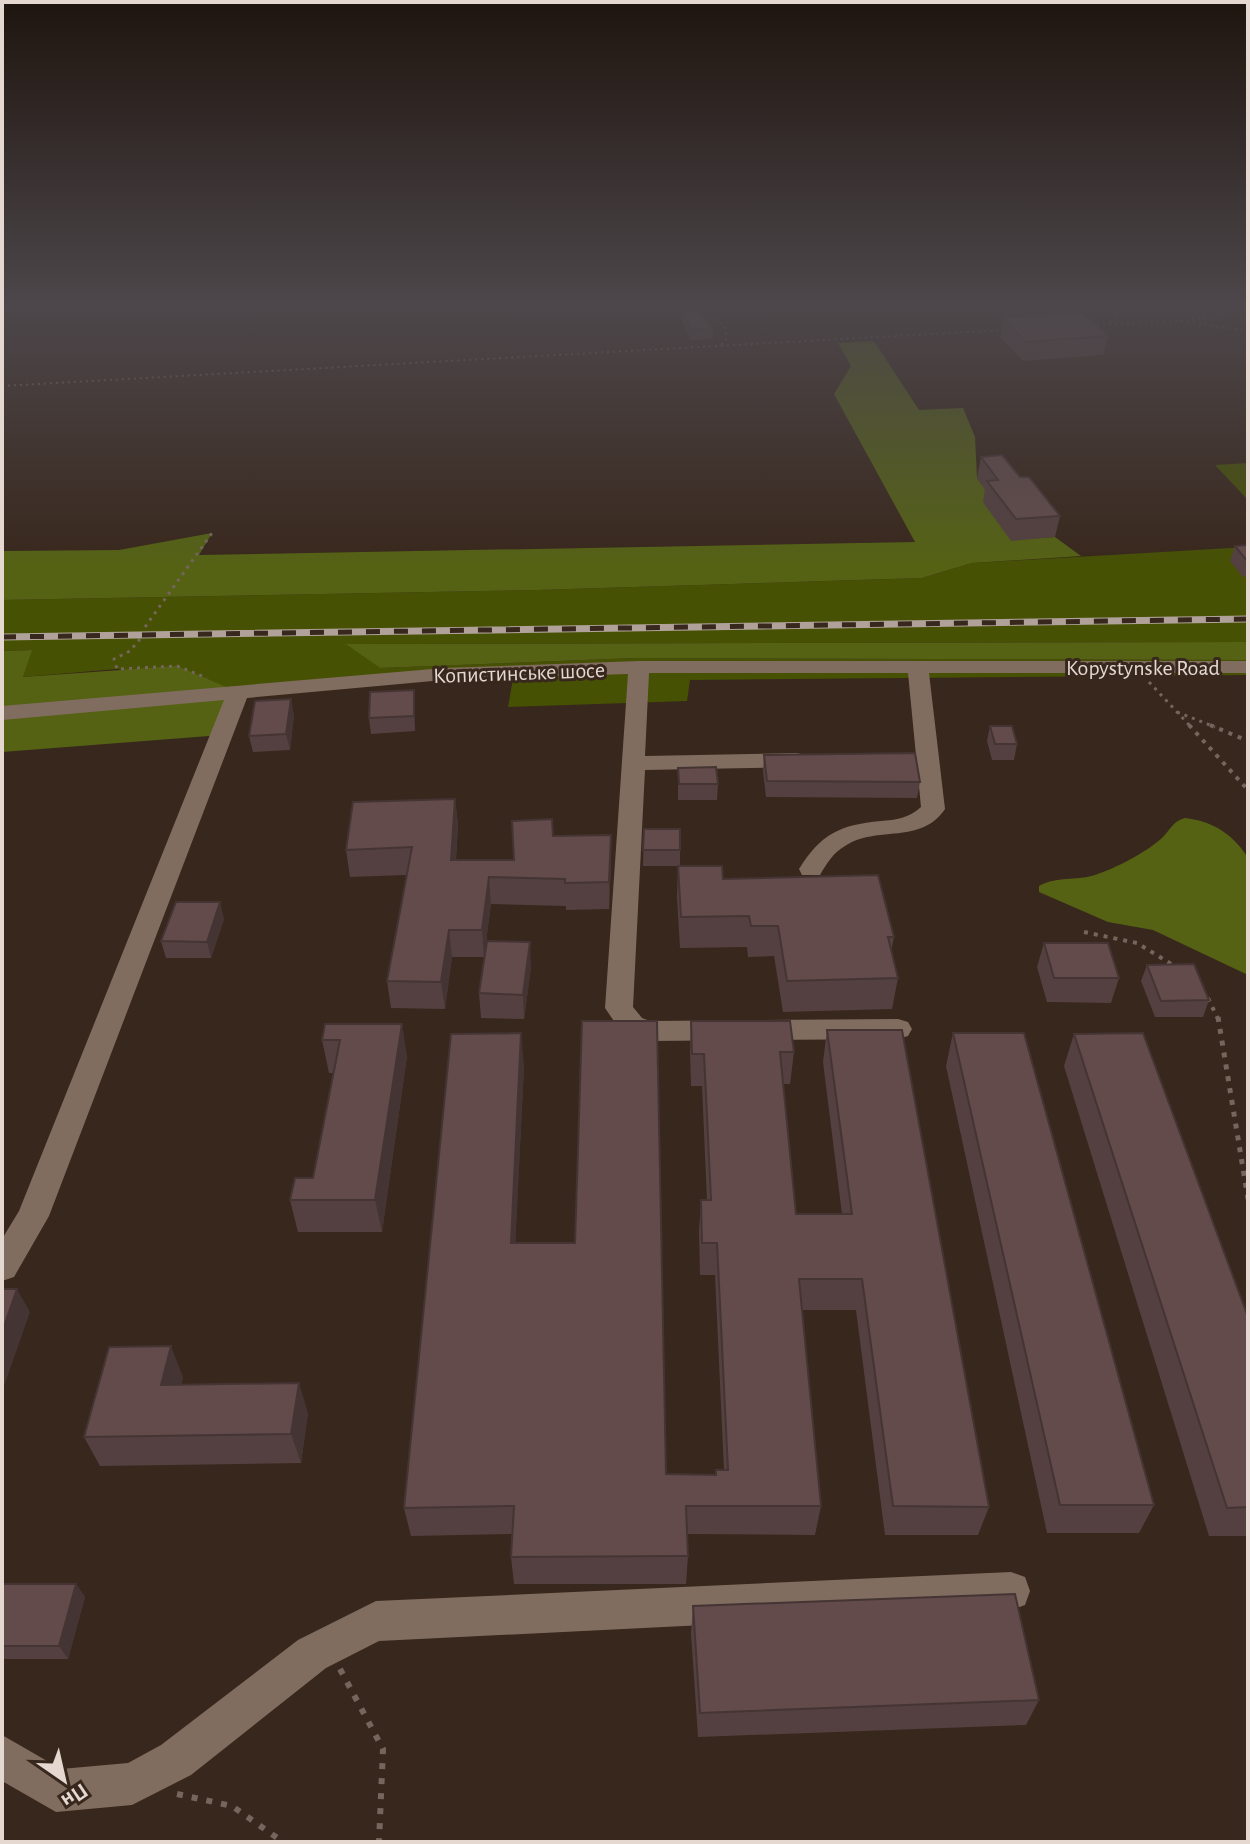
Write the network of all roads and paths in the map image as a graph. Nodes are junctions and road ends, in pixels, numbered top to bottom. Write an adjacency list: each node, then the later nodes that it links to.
1 (212, 533): 2 (path)
2 (145, 627)
3 (140, 639): 8 (path)
4 (918, 666): 5 (street, Копистинське шосе); 7 (street, Kopystynske Road); 15 (street)
5 (639, 667): 8 (street, Копистинське шосе); 13 (street)
6 (1248, 667): 7 (street, Kopystynske Road)
7 (1137, 668): 9 (path)
8 (238, 692): 10 (street, Копистинське шосе); 21 (street)
9 (1175, 711): 11 (path); 14 (path)
10 (2, 713)
11 (1248, 741)
12 (821, 759): 13 (street)
13 (636, 763): 19 (street)
14 (1248, 790)
15 (811, 869)
16 (1084, 932): 17 (path)
17 (1184, 975)
18 (1206, 995): 20 (path)
19 (898, 1029)
20 (1248, 1199)
21 (2, 1267)
22 (1011, 1591): 23 (street)
23 (327, 1646): 24 (street); 27 (path)
24 (2, 1756)
25 (175, 1793): 26 (path)
26 (283, 1842)
27 (379, 1842)

